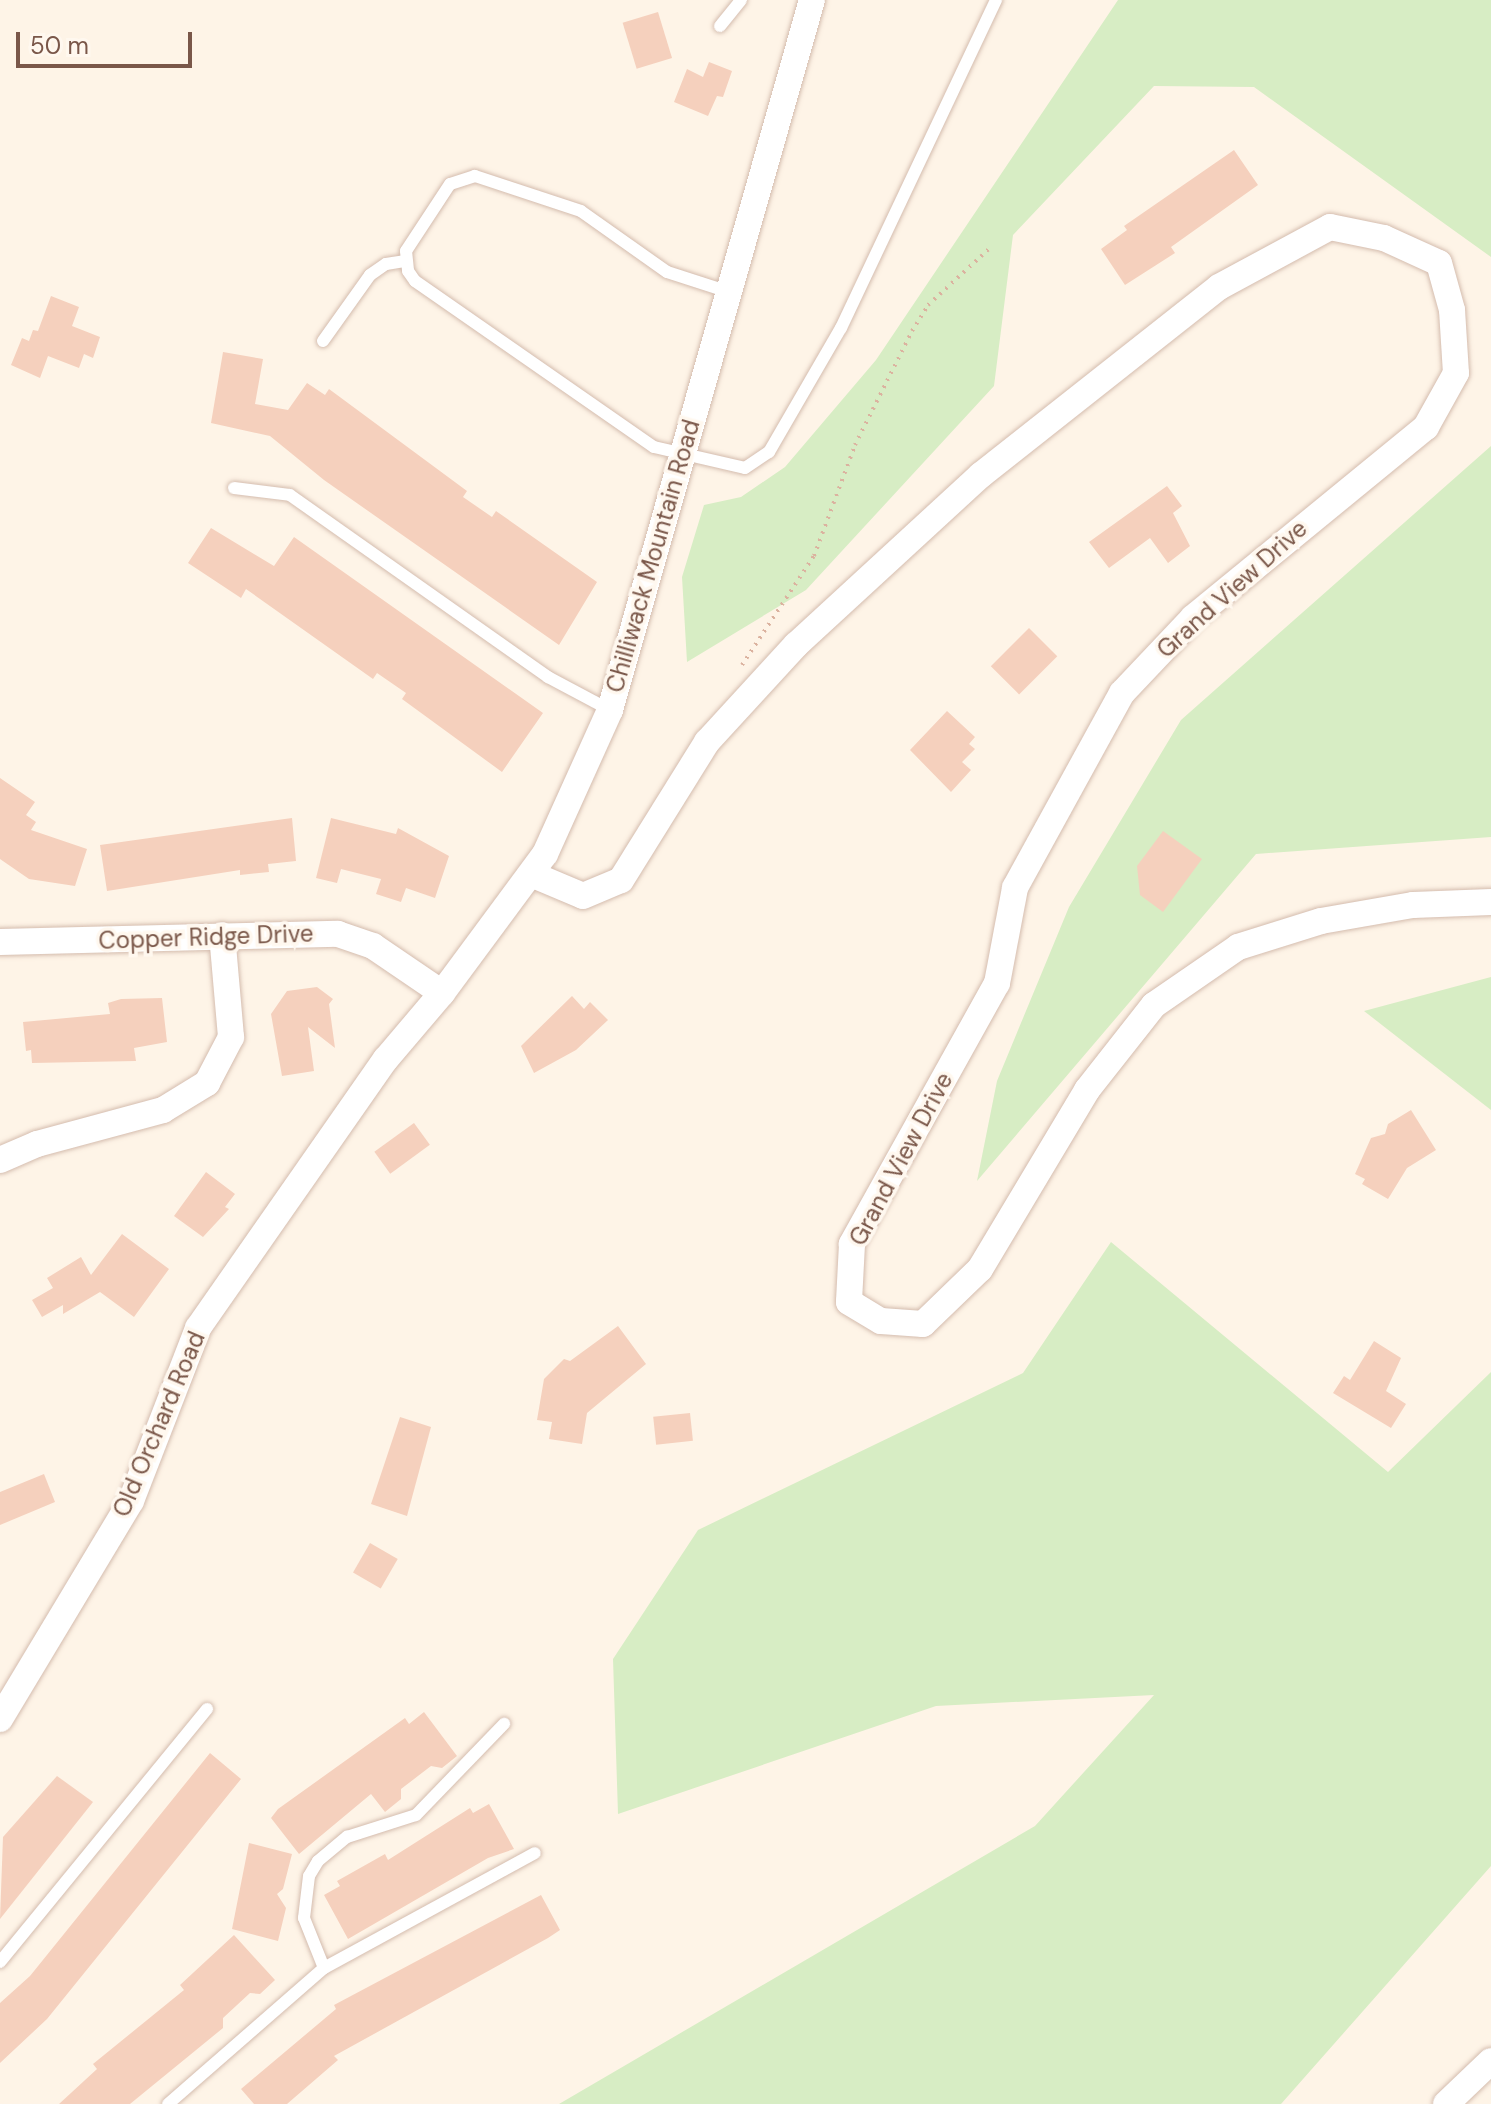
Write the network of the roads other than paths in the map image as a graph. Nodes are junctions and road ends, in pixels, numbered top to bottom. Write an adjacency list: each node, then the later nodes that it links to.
1 (741, 0): 4 (lane)
2 (812, 0): 6 (street, Chilliwack Mountain Road)
3 (996, 0): 8 (lane)
4 (720, 26)
5 (406, 261): 6 (lane); 7 (lane); 8 (lane)
6 (729, 292): 8 (street, Chilliwack Mountain Road)
7 (323, 341)
8 (682, 454): 10 (street, Chilliwack Mountain Road)
9 (234, 488): 10 (lane)
10 (610, 710): 11 (street, Chilliwack Mountain Road)
11 (531, 874): 12 (street, Grand View Drive); 15 (street, Chilliwack Mountain Road)
12 (1491, 902)
13 (222, 935): 14 (street, Copper Ridge Drive); 15 (street, Copper Ridge Drive); 17 (street)
14 (0, 942)
15 (442, 993): 16 (street, Chilliwack Mountain Road)
16 (386, 1059): 19 (street, Old Orchard Road)
17 (0, 1160)
18 (207, 1709): 22 (lane)
19 (0, 1719)
20 (504, 1724): 23 (lane)
21 (535, 1853): 23 (lane)
22 (0, 1962)
23 (324, 1968): 25 (lane)
24 (1491, 2061): 26 (street)
25 (168, 2104)
26 (1446, 2104)

